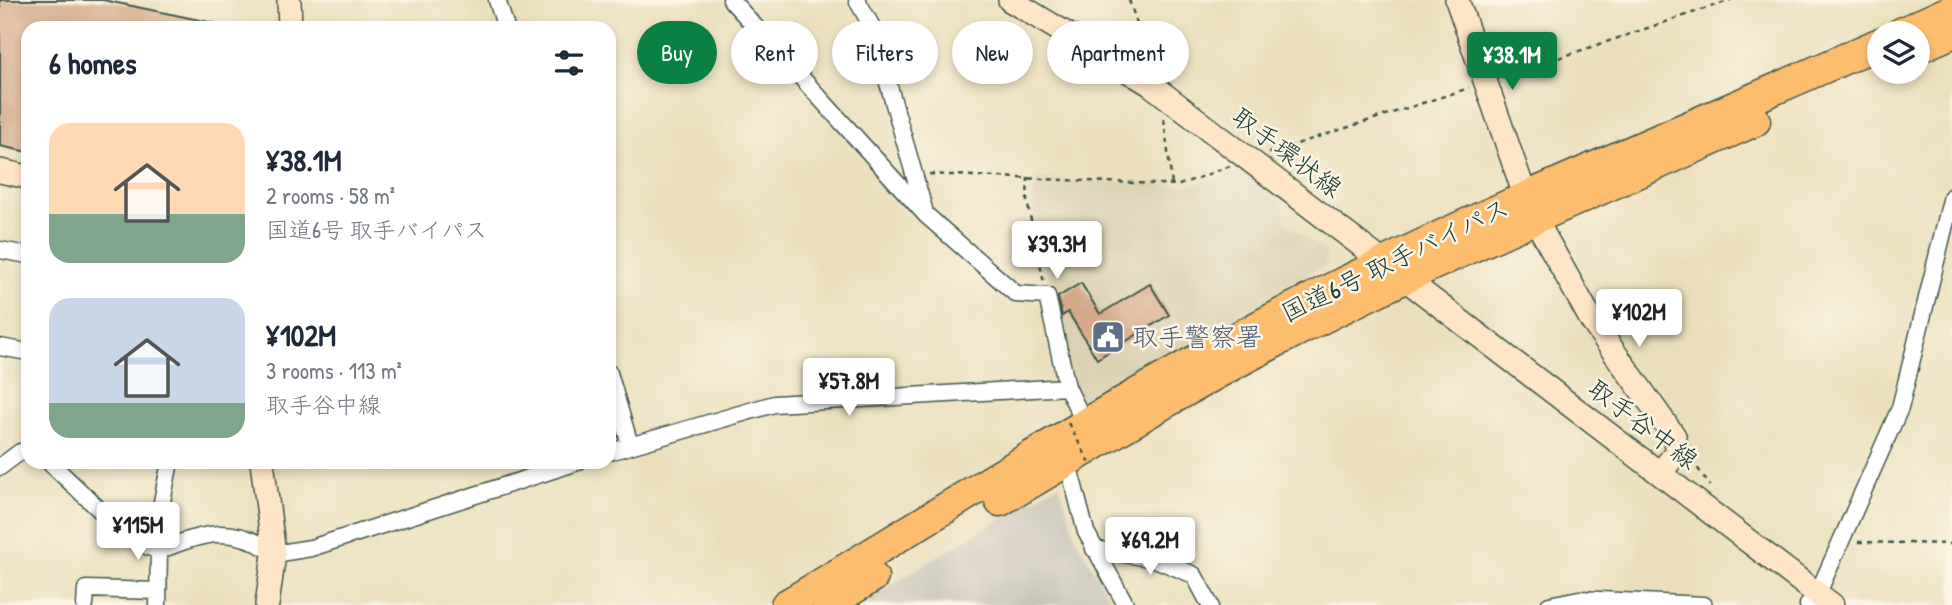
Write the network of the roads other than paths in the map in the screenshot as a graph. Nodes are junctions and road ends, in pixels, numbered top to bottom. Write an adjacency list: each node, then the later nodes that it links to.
1 (289, 0): 8 (street)
2 (497, 0): 9 (street)
3 (732, 0): 19 (street)
4 (858, 0): 19 (street)
5 (1010, 0): 22 (street, 取手環状線)
6 (1457, 0): 18 (street)
7 (1952, 10): 10 (highway)
8 (290, 21)
9 (504, 21)
10 (1927, 21)
11 (1952, 33): 12 (highway)
12 (1930, 43)
13 (1867, 49): 18 (highway, 国道6号 取手バイパス)
14 (1867, 70): 18 (highway, 国道6号 取手バイパス)
15 (0, 171): 16 (street)
16 (21, 176)
17 (1952, 196): 41 (street)
18 (1531, 208): 22 (highway, 国道6号 取手バイパス); 36 (street)
19 (926, 215): 25 (street)
20 (0, 250): 21 (street)
21 (21, 254)
22 (1396, 269): 27 (highway, 国道6号 取手バイパス); 36 (street, 取手谷中線)
23 (0, 347): 24 (street)
24 (21, 351)
25 (1066, 387): 27 (street); 28 (street)
26 (616, 397): 28 (street)
27 (1074, 443): 37 (street); 44 (highway, 国道6号 取手バイパス); 45 (highway, 国道6号 取手バイパス)
28 (630, 445): 29 (street)
29 (616, 450)
30 (21, 452): 31 (street)
31 (0, 467)
32 (56, 469): 38 (street)
33 (169, 469): 38 (street)
34 (263, 469): 39 (street)
35 (556, 469): 39 (street)
36 (1661, 472): 41 (street, 取手谷中線)
37 (1094, 549): 46 (street); 47 (street)
38 (159, 551): 39 (street); 40 (street)
39 (274, 554): 43 (street)
40 (158, 598): 42 (street)
41 (1820, 601)
42 (85, 605)
43 (267, 605)
44 (786, 605)
45 (827, 605)
46 (1126, 605)
47 (1210, 605)
48 (1549, 605): 49 (street)
49 (1704, 605)

